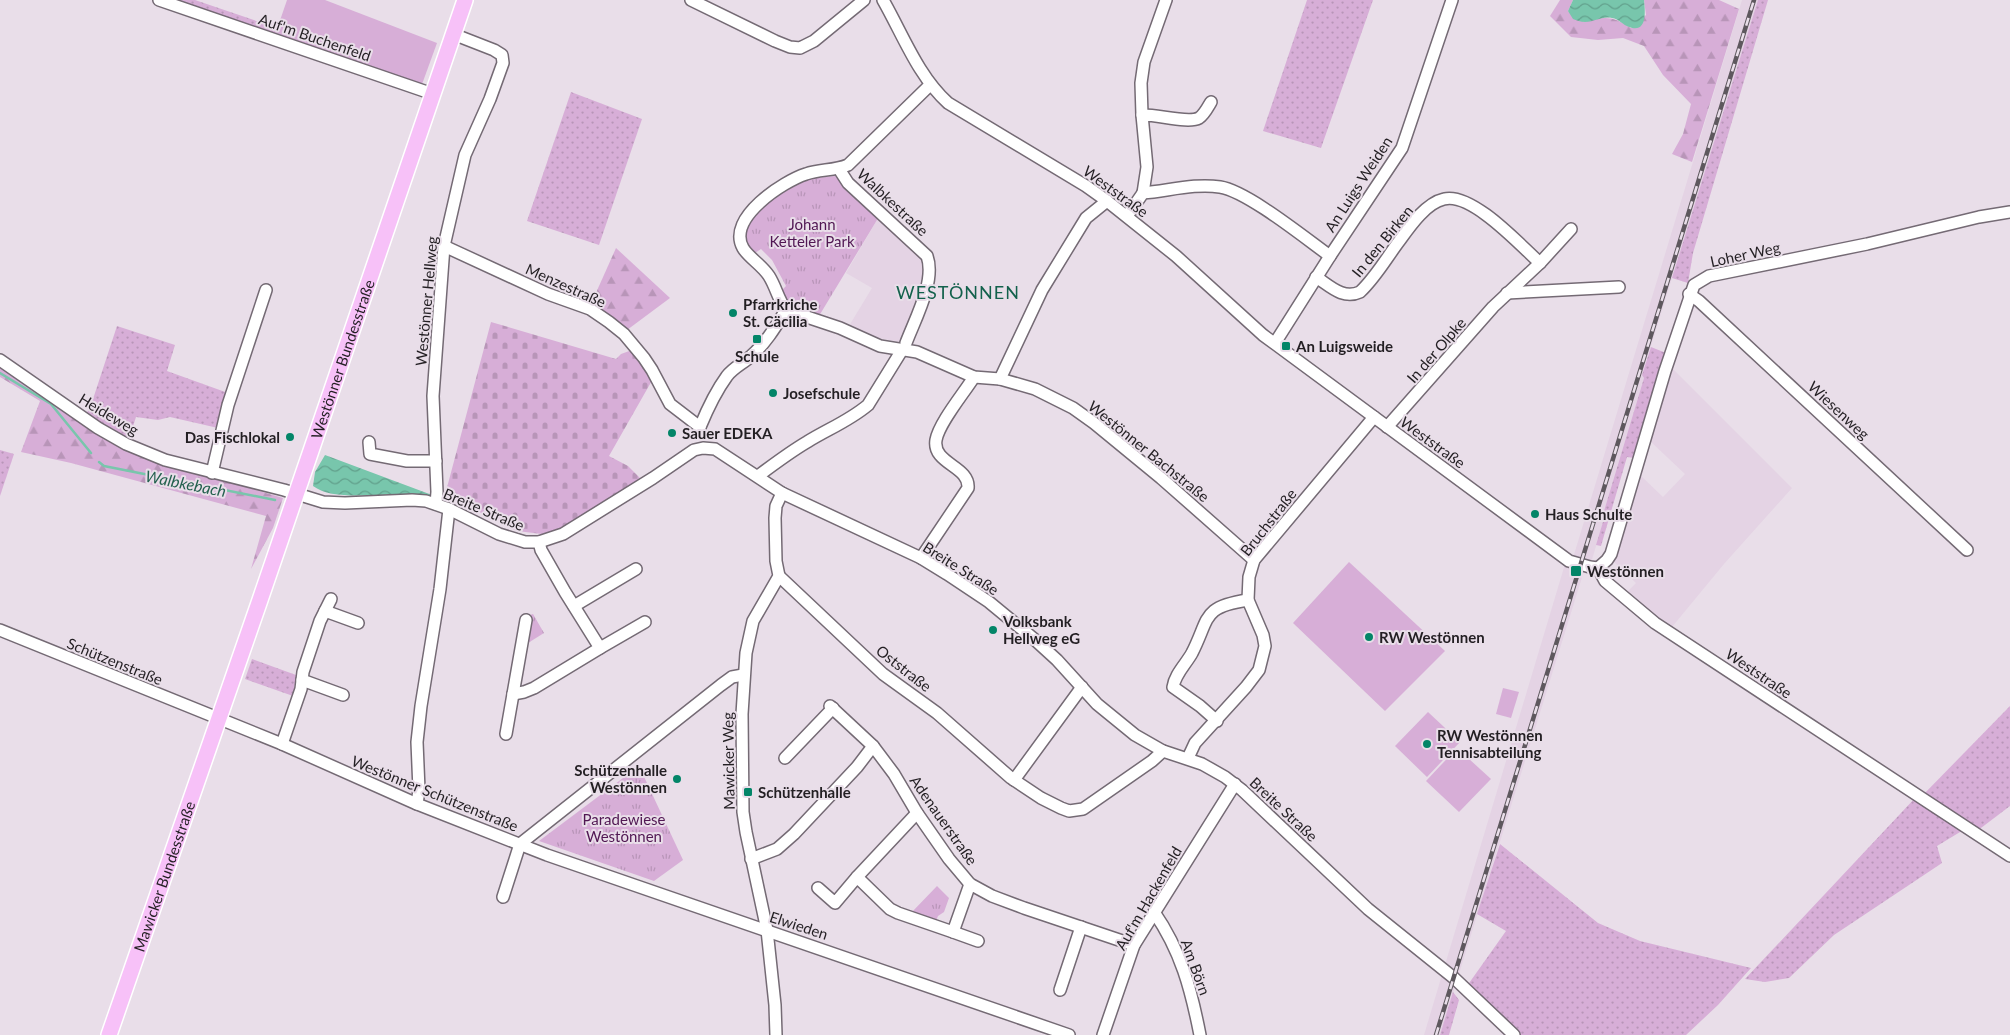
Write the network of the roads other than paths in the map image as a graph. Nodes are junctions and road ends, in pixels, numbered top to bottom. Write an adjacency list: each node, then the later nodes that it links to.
1 (158, 0): 10 (street, Auf'm Buchenfeld)
2 (465, 0): 8 (main road, Westönner Bundesstraße)
3 (691, 0): 4 (street)
4 (864, 0)
5 (883, 0): 9 (street, Weststraße)
6 (1166, 0): 12 (street)
7 (1452, 0): 20 (street, An Luigs Weiden)
8 (453, 34): 10 (main road, Westönner Bundesstraße); 19 (street, Westönner Hellweg)
9 (930, 85): 13 (street); 15 (street, Weststraße)
10 (433, 94): 42 (main road, Westönner Bundesstraße)
11 (1211, 102): 12 (street)
12 (1142, 115): 14 (street)
13 (839, 169): 27 (street); 29 (street, Walbkestraße)
14 (1143, 193): 17 (street); 20 (street)
15 (1107, 201): 17 (street, Weststraße); 32 (street)
16 (2010, 212): 26 (street, Loher Weg)
17 (1127, 216): 28 (street, Weststraße)
18 (1571, 229): 21 (street, In der Olpke)
19 (444, 246): 34 (street, Menzestraße); 38 (street, Westönner Hellweg)
20 (1330, 256): 22 (street, An Luigs Weiden)
21 (1540, 263): 22 (street, In den Birken); 25 (street, In der Olpke)
22 (1316, 277): 28 (street, An Luigs Weiden)
23 (1619, 287): 25 (street)
24 (266, 290): 39 (street)
25 (1507, 293): 35 (street, In der Olpke)
26 (1689, 294): 46 (street, Wiesenweg); 49 (street)
27 (786, 310): 29 (street, Westönner Bachstraße); 34 (street)
28 (1274, 343): 33 (street, Weststraße)
29 (904, 346): 31 (street, Westönner Bachstraße); 40 (street, Walbkestraße)
30 (0, 360): 39 (street, Heideweg)
31 (974, 377): 32 (street, Westönner Bachstraße); 47 (street)
32 (1000, 379): 48 (street, Westönner Bachstraße)
33 (1374, 418): 35 (street, Weststraße); 48 (street, Bruchstraße)
34 (700, 427): 37 (street)
35 (1387, 427): 49 (street, Weststraße)
36 (369, 442): 38 (street)
37 (703, 448): 40 (street, Breite Straße); 45 (street, Breite Straße)
38 (436, 461): 43 (street, Westönner Hellweg)
39 (212, 473): 42 (street, Heideweg)
40 (758, 476): 41 (street, Breite Straße)
41 (782, 493): 47 (street, Breite Straße); 51 (street)
42 (296, 494): 43 (street, Breite Straße); 66 (main road, Westönner Bundesstraße)
43 (436, 504): 44 (street, Breite Straße)
44 (449, 510): 45 (street, Breite Straße); 76 (street)
45 (539, 542): 54 (street)
46 (1967, 550)
47 (921, 558): 63 (street, Breite Straße)
48 (1254, 560): 53 (street, Bruchstraße)
49 (1598, 568): 79 (street, Weststraße)
50 (636, 569): 54 (street)
51 (779, 576): 61 (street, Mawicker Weg); 74 (street, Oststraße)
52 (331, 600): 55 (street)
53 (1248, 600): 67 (street, Bruchstraße); 67 (street)
54 (574, 606): 60 (street)
55 (325, 611): 58 (street); 62 (street)
56 (526, 620): 64 (street)
57 (645, 622): 60 (street)
58 (358, 623)
59 (0, 630): 66 (street, Schützenstraße)
60 (600, 648): 64 (street)
61 (743, 675): 78 (street, Westönner Schützenstraße); 80 (street, Mawicker Weg)
62 (302, 680): 65 (street); 69 (street)
63 (1082, 687): 71 (street, Breite Straße); 74 (street)
64 (513, 694): 68 (street)
65 (343, 695)
66 (218, 718): 69 (street, Westönner Schützenstraße); 92 (main road, Mawicker Bundesstraße)
67 (1217, 721): 73 (street, Bruchstraße)
68 (506, 734)
69 (282, 744): 76 (street, Westönner Schützenstraße)
70 (873, 746): 72 (street, Adenauerstraße); 77 (street, Adenauerstraße); 80 (street)
71 (1163, 751): 73 (street, Breite Straße); 74 (street, Oststraße)
72 (785, 758)
73 (1188, 758): 75 (street, Breite Straße)
74 (1014, 780)
75 (1235, 784): 85 (street, Auf'm Hackenfeld); 97 (street, Breite Straße)
76 (417, 804): 78 (street, Westönner Schützenstraße)
77 (917, 813): 81 (street); 82 (street, Adenauerstraße)
78 (520, 844): 84 (street); 87 (street, Elwieden)
79 (2010, 856)
80 (751, 859): 87 (street, Mawicker Weg)
81 (857, 877): 83 (street); 88 (street)
82 (970, 884): 86 (street, Adenauerstraße); 88 (street)
83 (818, 888)
84 (503, 897)
85 (1154, 912): 90 (street, Auf'm Hackenfeld); 96 (street, Am Börn)
86 (1081, 927): 90 (street, Adenauerstraße); 91 (street)
87 (767, 930): 93 (street, Mawicker Weg); 94 (street, Elwieden)
88 (953, 932): 89 (street)
89 (978, 941)
90 (1134, 945): 95 (street, Auf'm Hackenfeld)
91 (1060, 990)
92 (108, 1035)
93 (776, 1035)
94 (1069, 1035)
95 (1103, 1035)
96 (1200, 1035)
97 (1514, 1035)

